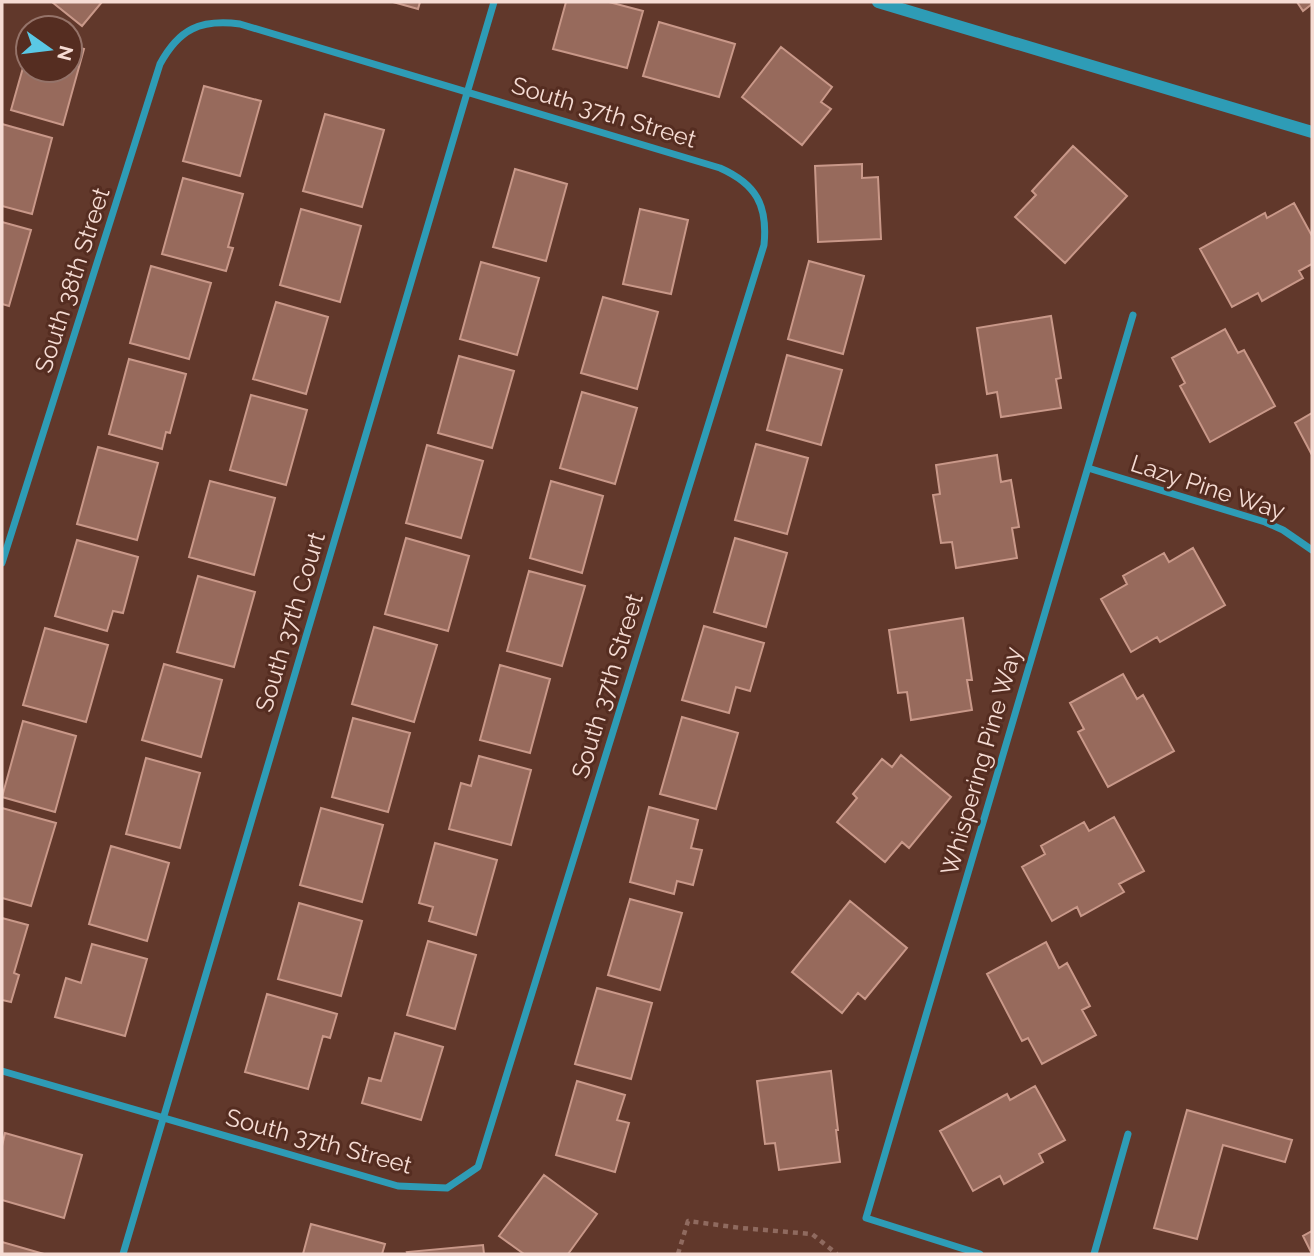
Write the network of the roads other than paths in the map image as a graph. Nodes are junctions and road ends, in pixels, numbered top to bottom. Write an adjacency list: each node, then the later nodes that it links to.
1 (494, 2): 4 (street, South 37th Court)
2 (878, 2): 5 (street)
3 (201, 24): 4 (street, South 37th Street); 9 (street, South 38th Street)
4 (468, 91): 11 (street, South 37th Court); 11 (street, South 37th Street)
5 (1312, 132)
6 (1133, 315): 7 (street, Whispering Pine Way)
7 (1088, 468): 8 (street, Lazy Pine Way); 14 (street, Whispering Pine Way)
8 (1312, 551)
9 (2, 563)
10 (2, 1071): 11 (street, South 37th Street)
11 (163, 1117): 13 (street, South 37th Court)
12 (1128, 1134): 15 (street)
13 (123, 1254)
14 (980, 1254)
15 (1094, 1254)

